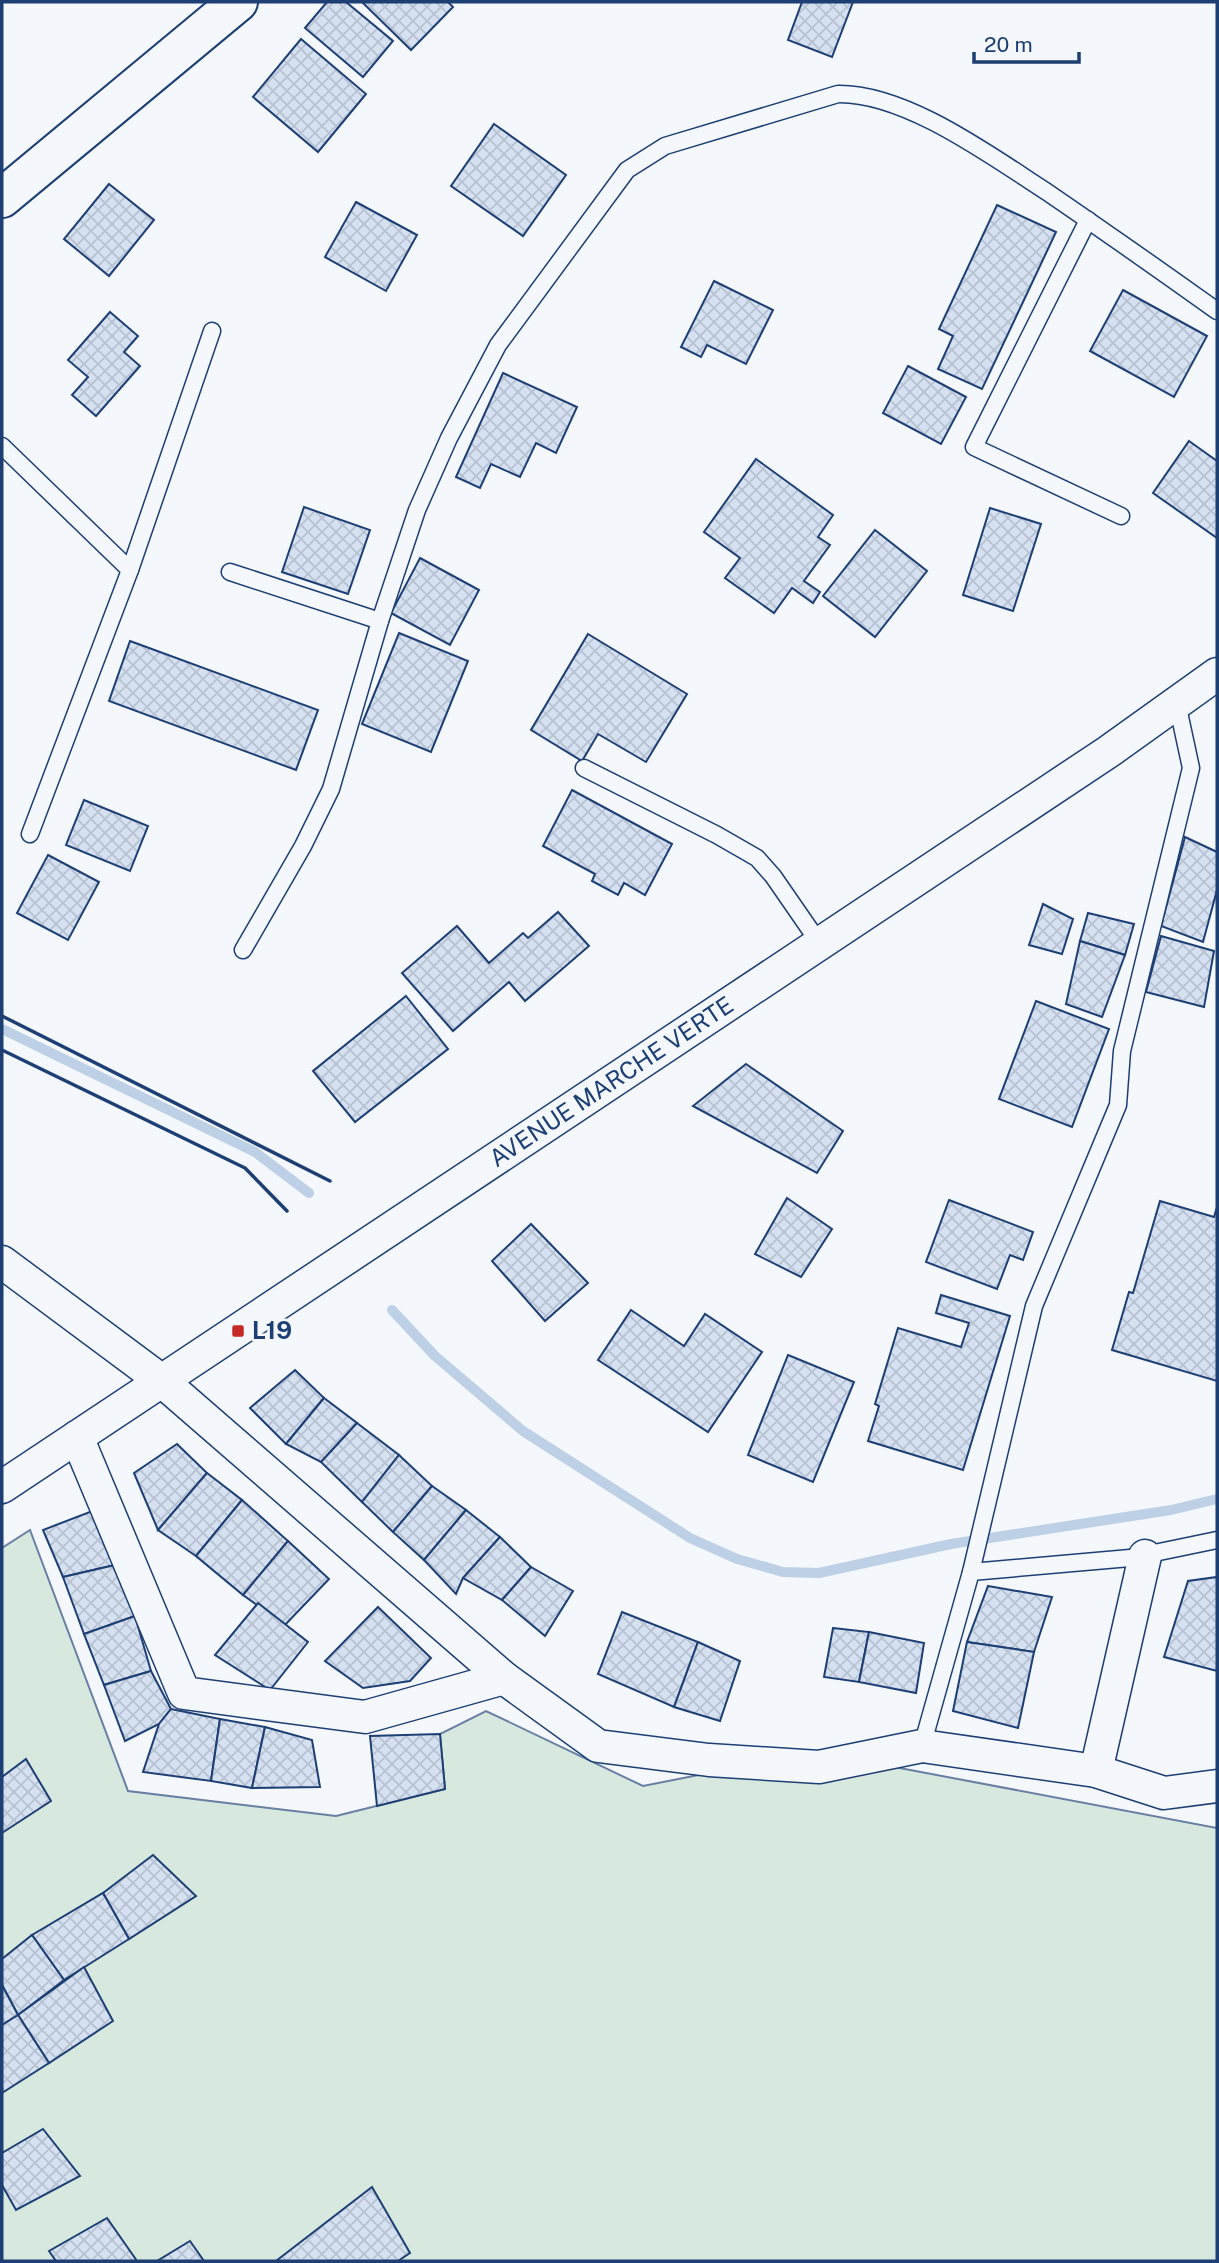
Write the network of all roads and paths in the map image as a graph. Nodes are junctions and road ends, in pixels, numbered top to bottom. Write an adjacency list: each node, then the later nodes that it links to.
1 (238, 2): 2 (street)
2 (2, 198)
3 (1088, 220): 4 (lane); 7 (lane); 10 (lane)
4 (1217, 311)
5 (212, 331): 8 (lane)
6 (2, 446): 8 (lane)
7 (1121, 516)
8 (130, 570): 14 (lane)
9 (230, 572): 10 (lane)
10 (380, 621): 16 (lane)
11 (1217, 674): 12 (street, AVENUE MARCHE VERTE)
12 (1177, 703): 15 (street, AVENUE MARCHE VERTE); 23 (lane)
13 (584, 768): 15 (lane)
14 (30, 834)
15 (820, 944): 18 (street, AVENUE MARCHE VERTE)
16 (243, 950)
17 (2, 1262): 18 (street)
18 (162, 1381): 19 (street, AVENUE MARCHE VERTE); 24 (street)
19 (77, 1437): 20 (street, AVENUE MARCHE VERTE); 24 (street)
20 (2, 1487)
21 (1217, 1540): 22 (lane)
22 (1145, 1556): 23 (lane); 26 (street)
23 (972, 1566): 25 (lane)
24 (504, 1678): 25 (street)
25 (922, 1746): 26 (street)
26 (1096, 1772): 27 (street)
27 (1217, 1786)

